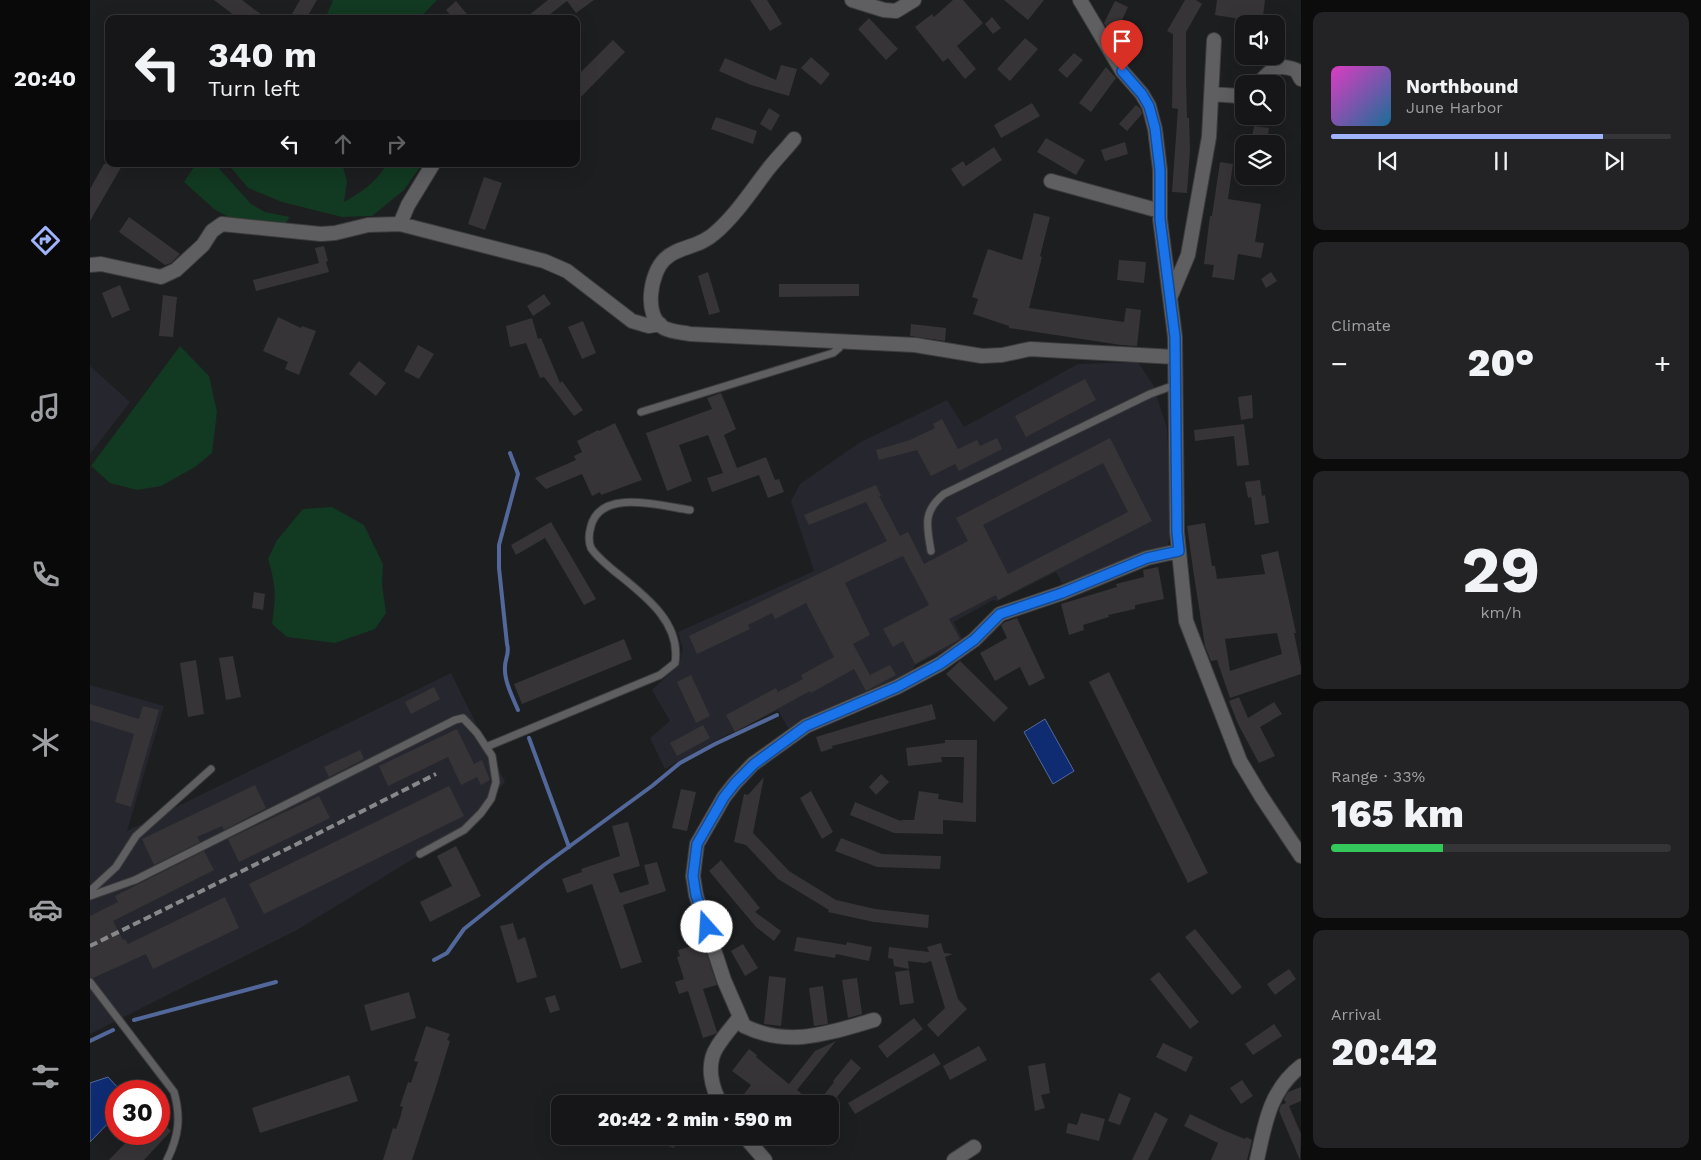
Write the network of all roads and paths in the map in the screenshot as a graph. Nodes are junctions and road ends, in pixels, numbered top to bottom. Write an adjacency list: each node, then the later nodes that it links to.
1 (852, 0): 2 (street)
2 (914, 0)
3 (1080, 0): 12 (street)
4 (1214, 40): 7 (street)
5 (1267, 75): 6 (street)
6 (1301, 79)
7 (1212, 94): 8 (street); 15 (street)
8 (1235, 96)
9 (794, 140): 16 (street)
10 (431, 167): 13 (street)
11 (1051, 181): 12 (street)
12 (1160, 211): 15 (street)
13 (400, 224): 14 (street); 16 (street)
14 (90, 265)
15 (1170, 299): 18 (street)
16 (660, 324): 17 (street)
17 (842, 341): 18 (street); 20 (lane)
18 (1175, 357): 19 (street)
19 (1175, 385): 22 (lane); 23 (street)
20 (641, 412)
21 (690, 510): 24 (lane)
22 (931, 551)
23 (1179, 551): 27 (street); 31 (street)
24 (486, 747): 26 (lane); 29 (lane)
25 (211, 769): 28 (lane)
26 (420, 854)
27 (1301, 856)
28 (90, 892)
29 (90, 896)
30 (90, 982): 37 (lane)
31 (739, 1018): 32 (street); 34 (street)
32 (874, 1020)
33 (1301, 1066): 40 (street)
34 (715, 1095)
35 (752, 1145): 38 (street)
36 (974, 1146): 39 (street)
37 (167, 1160)
38 (765, 1160)
39 (954, 1160)
40 (1258, 1160)

